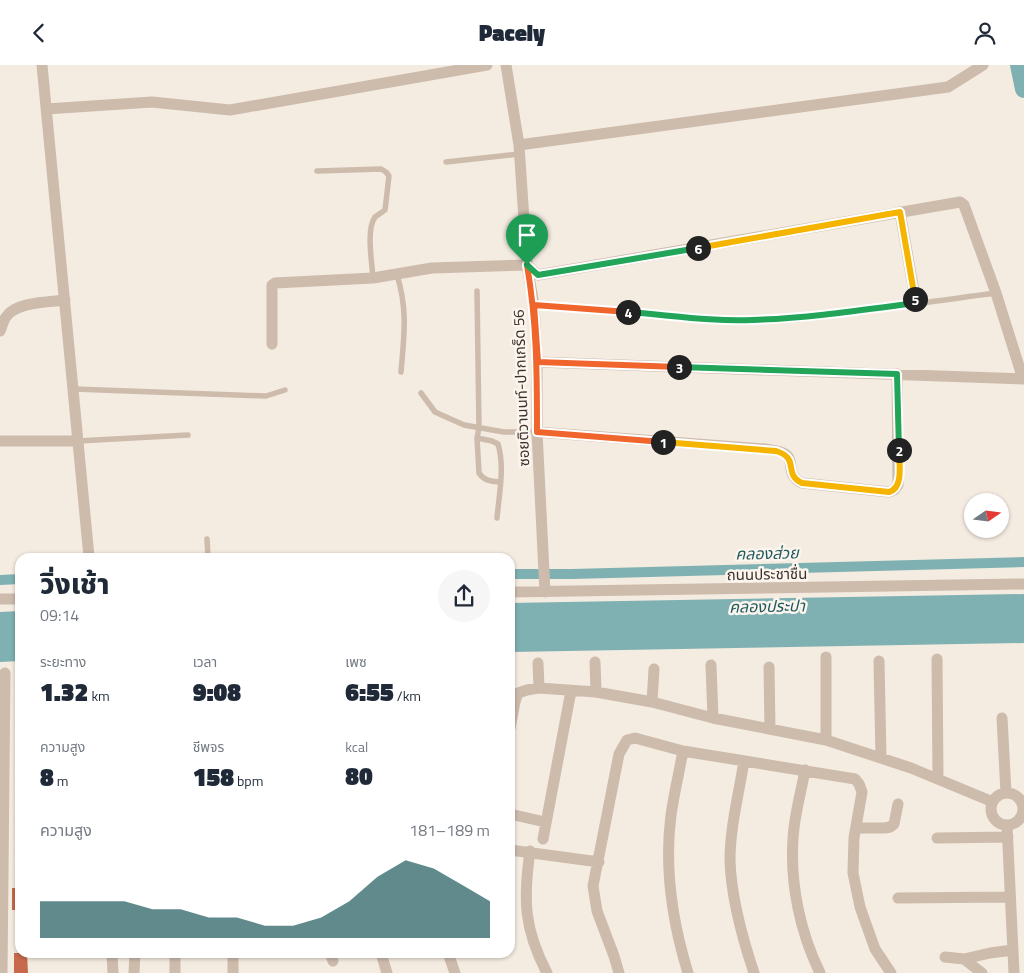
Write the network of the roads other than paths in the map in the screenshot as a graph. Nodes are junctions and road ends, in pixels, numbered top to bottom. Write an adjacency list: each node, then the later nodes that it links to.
1 (42, 65): 5 (street)
2 (488, 65): 5 (street)
3 (506, 65): 6 (street, ซอยติวานนท์-ปากเกร็ด 56)
4 (983, 65): 6 (street)
5 (46, 109): 15 (street)
6 (519, 149): 7 (lane); 10 (street, ซอยติวานนท์-ปากเกร็ด 56)
7 (446, 162)
8 (317, 171): 12 (lane)
9 (900, 212): 10 (street); 14 (street); 16 (street)
10 (527, 265): 11 (street); 17 (street, ซอยติวานนท์-ปากเกร็ด 56)
11 (397, 275): 12 (street); 21 (lane)
12 (373, 278): 19 (street)
13 (477, 291): 27 (lane)
14 (996, 293): 16 (lane); 23 (street)
15 (65, 300): 18 (street); 24 (street)
16 (916, 303): 17 (lane)
17 (534, 305): 20 (street, ซอยติวานนท์-ปากเกร็ด 56)
18 (0, 331)
19 (272, 345)
20 (538, 362): 22 (street); 28 (street, ซอยติวานนท์-ปากเกร็ด 56)
21 (401, 372)
22 (897, 374): 23 (street); 28 (street)
23 (1024, 379)
24 (74, 389): 25 (lane); 32 (street)
25 (285, 390)
26 (421, 393): 27 (lane)
27 (479, 428): 28 (lane); 30 (lane)
28 (537, 432): 40 (street, ซอยติวานนท์-ปากเกร็ด 56)
29 (188, 435): 32 (lane)
30 (477, 439): 33 (lane); 33 (lane)
31 (0, 441): 32 (street)
32 (78, 441): 36 (street)
33 (500, 482): 34 (lane)
34 (497, 518)
35 (207, 539): 37 (lane)
36 (89, 553)
37 (208, 553)
38 (1024, 584): 40 (street, ถนนประชาชื่น)
39 (515, 592): 40 (street, ถนนประชาชื่น)
40 (545, 592)
41 (0, 599): 42 (street)
42 (15, 599)
43 (826, 657): 60 (street)
44 (937, 659): 65 (street)
45 (880, 661): 62 (street)
46 (595, 662): 54 (street)
47 (538, 663): 52 (street)
48 (711, 665): 57 (street)
49 (769, 667): 59 (street)
50 (654, 669): 56 (street)
51 (5, 673): 72 (street)
52 (539, 689): 53 (street); 55 (street)
53 (571, 691): 54 (street); 71 (street)
54 (596, 692): 56 (street)
55 (515, 702)
56 (652, 702): 57 (street)
57 (713, 718): 59 (street)
58 (1002, 719): 66 (street)
59 (770, 729): 60 (street)
60 (826, 740): 62 (street)
61 (683, 751): 63 (street); 79 (street); 100 (street)
62 (881, 758): 65 (street)
63 (744, 761): 64 (street); 101 (street)
64 (805, 770): 73 (street); 102 (street)
65 (938, 778): 67 (street)
66 (1006, 793): 67 (street); 69 (street)
67 (993, 802): 74 (street)
68 (898, 804): 73 (street)
69 (1023, 808): 74 (street)
70 (515, 815): 71 (street)
71 (545, 822): 76 (street)
72 (1, 824): 91 (street)
73 (856, 827): 103 (street)
74 (1008, 831): 75 (street); 80 (street)
75 (937, 838)
76 (543, 839)
77 (515, 850): 78 (street)
78 (530, 851): 79 (street); 98 (street)
79 (599, 862): 99 (street)
80 (1010, 897): 81 (street); 82 (street)
81 (898, 898)
82 (1012, 950): 90 (street); 105 (street)
83 (944, 957): 90 (street)
84 (112, 958): 92 (street)
85 (135, 958): 93 (street)
86 (175, 958): 94 (street)
87 (233, 958): 95 (street)
88 (382, 958): 96 (street)
89 (450, 958): 97 (street)
90 (964, 959): 104 (street)
91 (2, 973)
92 (113, 973)
93 (134, 973)
94 (175, 973)
95 (233, 973)
96 (387, 973)
97 (455, 973)
98 (547, 973)
99 (618, 973)
100 (688, 973)
101 (754, 973)
102 (820, 973)
103 (890, 973)
104 (982, 973)
105 (1014, 973)

